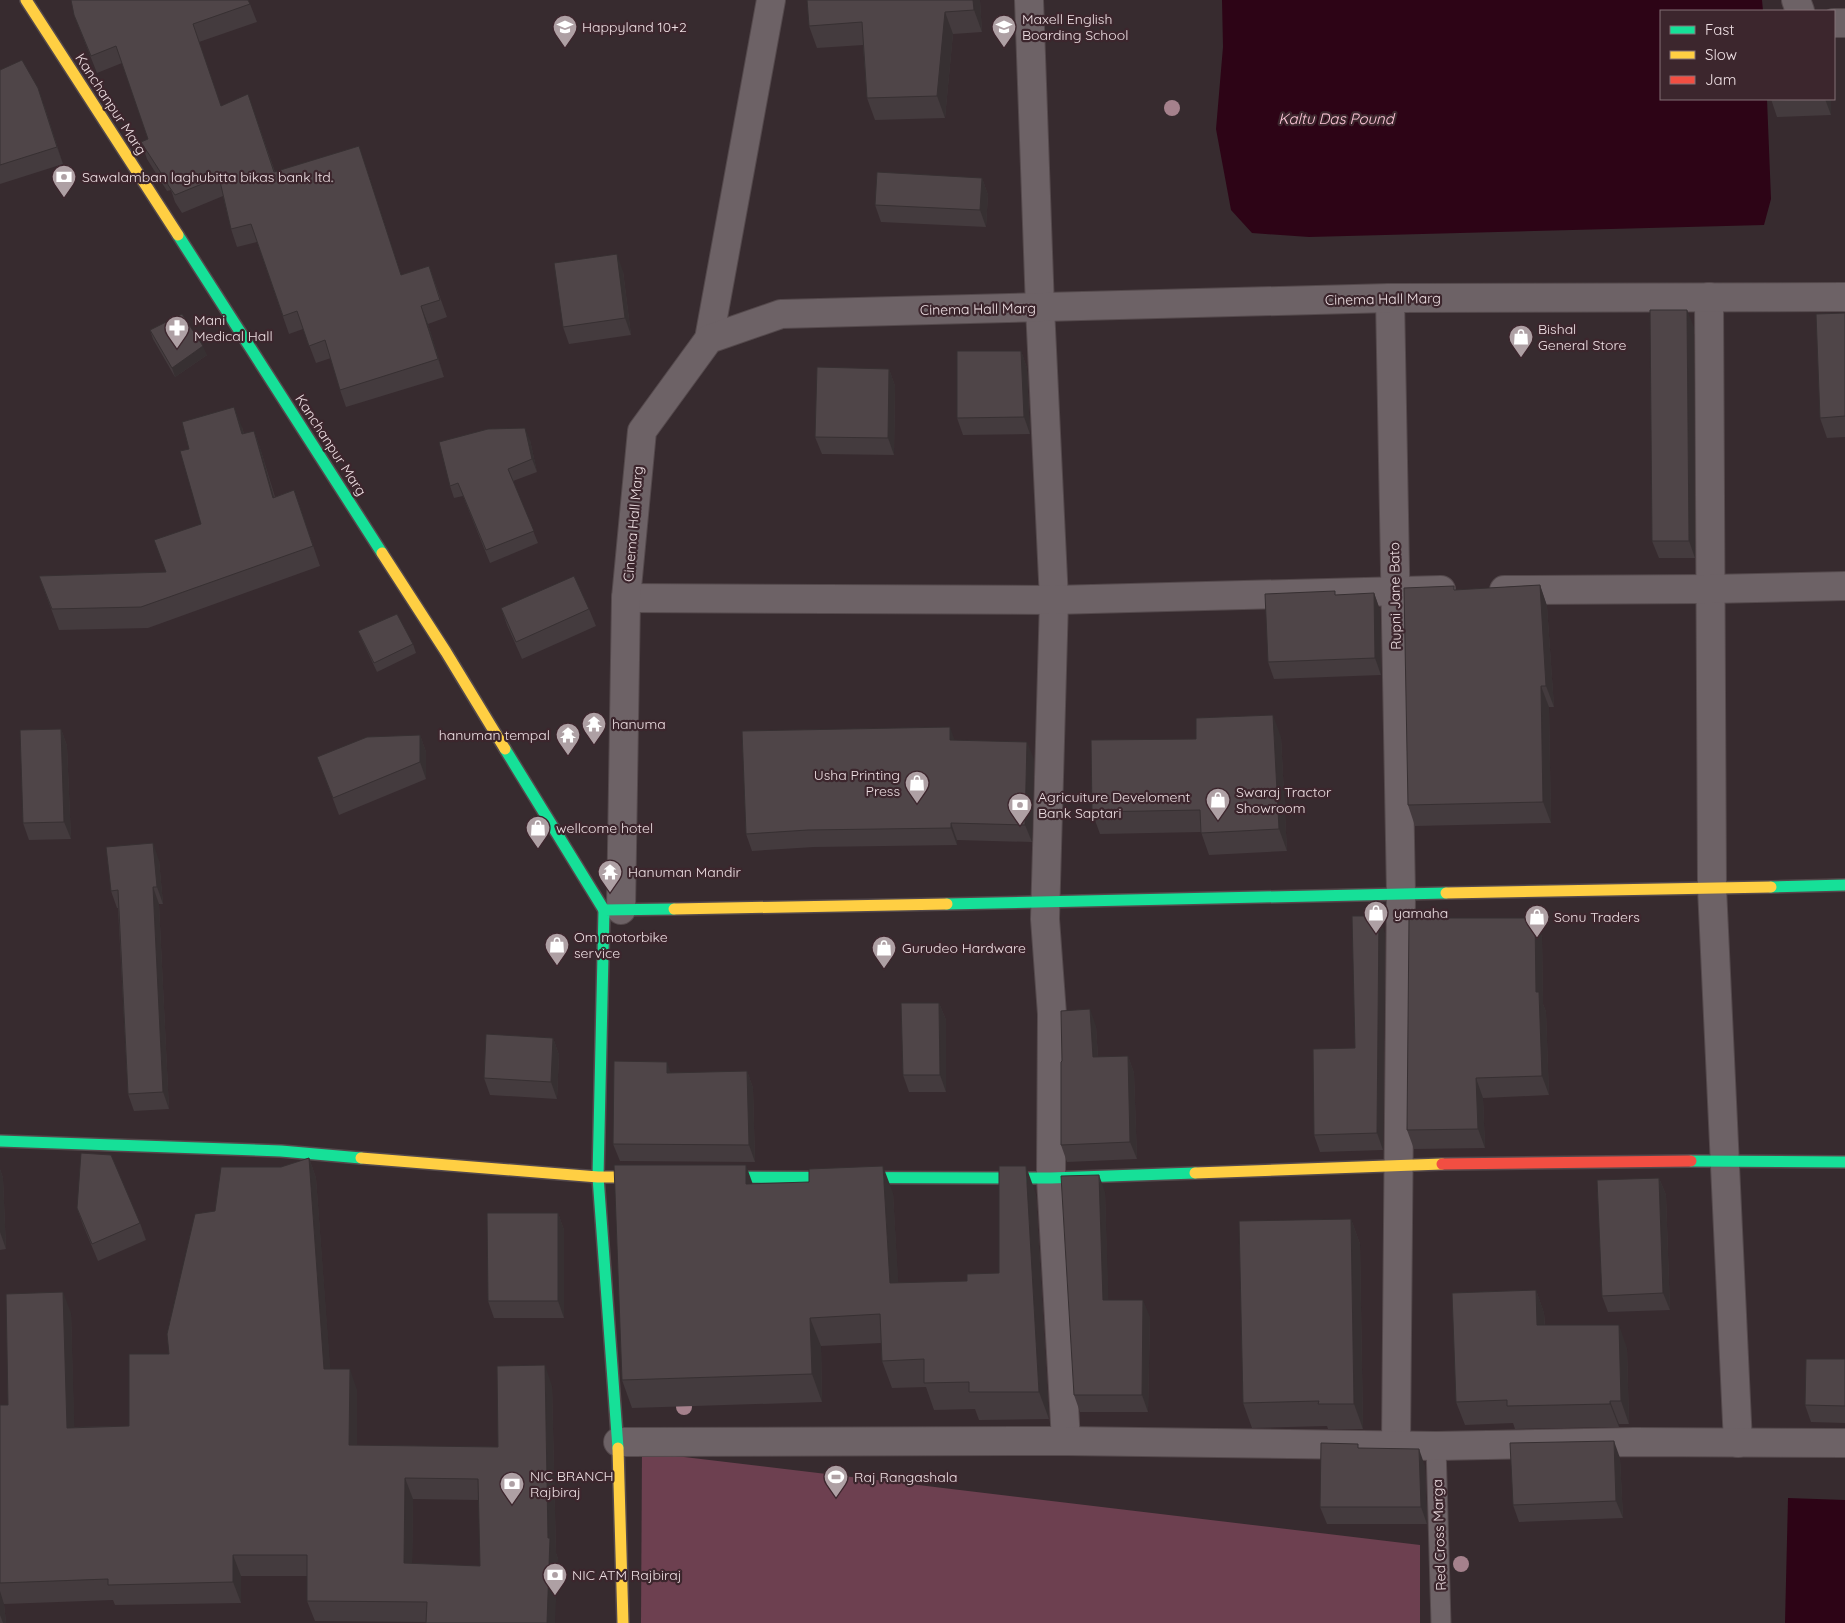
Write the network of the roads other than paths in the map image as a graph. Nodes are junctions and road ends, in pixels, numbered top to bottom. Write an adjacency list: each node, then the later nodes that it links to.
1 (26, 0): 18 (main road, Kanchanpur Marg)
2 (771, 0): 8 (street)
3 (1029, 0): 7 (street)
4 (1709, 297): 5 (street, Cinema Hall Marg); 6 (street, Cinema Hall Marg); 10 (street)
5 (1845, 297)
6 (1390, 298): 7 (street, Cinema Hall Marg); 11 (street, Rupni Jane Bato)
7 (1040, 308): 8 (street, Cinema Hall Marg); 13 (street)
8 (709, 339): 12 (street, Cinema Hall Marg)
9 (1845, 586): 10 (street)
10 (1710, 589): 11 (street); 15 (street)
11 (1395, 590): 13 (street); 16 (street, Rupni Jane Bato)
12 (626, 598): 13 (street); 18 (street, Cinema Hall Marg)
13 (1054, 600): 17 (street)
14 (1845, 885): 15 (main road)
15 (1712, 888): 16 (main road); 20 (street)
16 (1401, 894): 17 (main road); 22 (street, Rupni Jane Bato)
17 (1046, 902): 18 (main road); 26 (street)
18 (612, 910): 23 (main road)
19 (0, 1141): 23 (main road)
20 (1725, 1161): 21 (main road); 22 (main road); 29 (street)
21 (1845, 1162)
22 (1400, 1165): 26 (main road); 31 (street, Rupni Jane Bato)
23 (598, 1177): 24 (main road); 28 (main road)
24 (667, 1177)
25 (706, 1177): 26 (main road)
26 (1051, 1178): 27 (street)
27 (1066, 1441): 28 (street); 31 (street)
28 (618, 1442): 33 (main road)
29 (1738, 1443): 30 (street); 32 (street)
30 (1845, 1443)
31 (1396, 1446): 32 (street)
32 (1436, 1446): 34 (lane, Red Cross Marga)
33 (624, 1623)
34 (1441, 1623)

